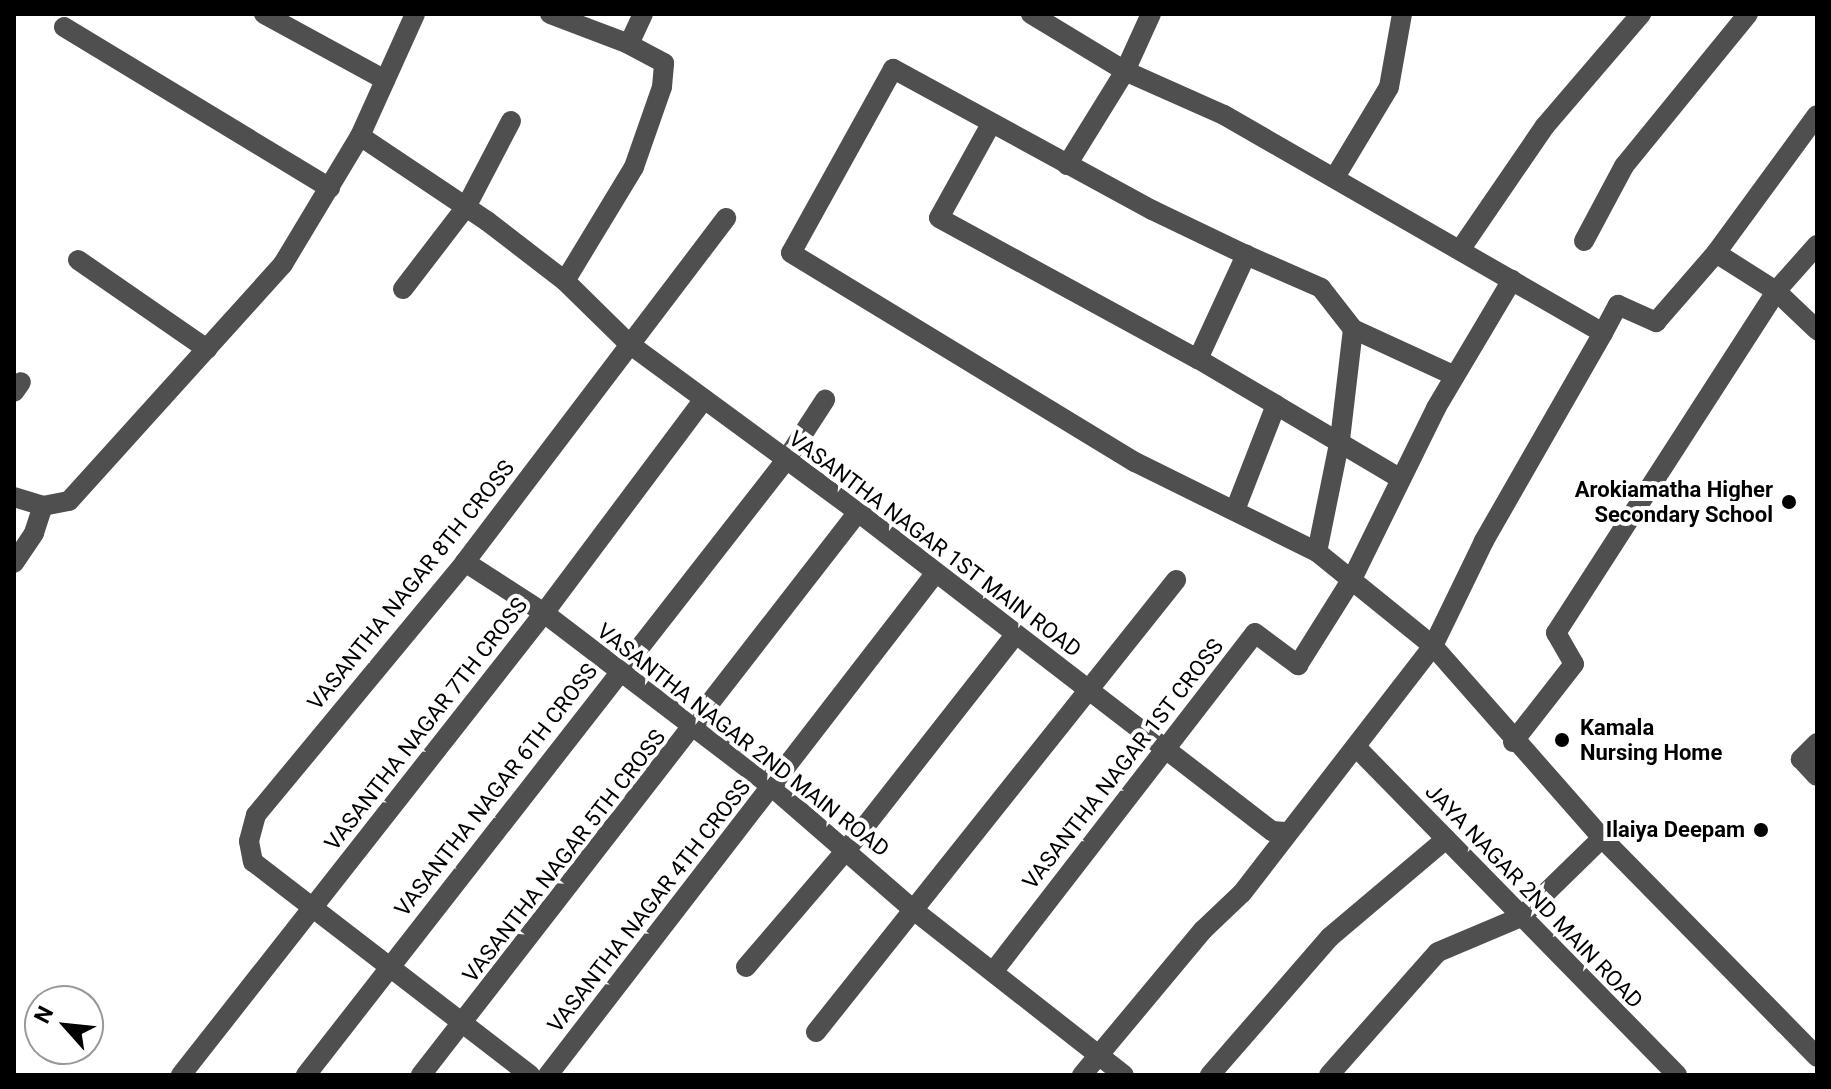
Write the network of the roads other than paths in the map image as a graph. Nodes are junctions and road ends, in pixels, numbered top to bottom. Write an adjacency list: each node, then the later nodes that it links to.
1 (264, 14): 13 (street)
2 (415, 14): 13 (street)
3 (550, 14): 11 (street)
4 (643, 14): 11 (street)
5 (1031, 14): 12 (street)
6 (1151, 14): 12 (street)
7 (1402, 14): 19 (street)
8 (1641, 14): 25 (street)
9 (1748, 14): 23 (street)
10 (64, 27): 20 (street)
11 (629, 44): 30 (street)
12 (1125, 71): 18 (street); 19 (street)
13 (385, 80): 17 (street)
14 (511, 121): 21 (street)
15 (1816, 121): 26 (street)
16 (991, 124): 18 (street); 38 (street); 48 (street)
17 (360, 136): 20 (street); 21 (street, VASANTHA NAGAR 1ST MAIN ROAD)
18 (1067, 165): 27 (street)
19 (1335, 177): 25 (street)
20 (330, 188): 37 (street)
21 (466, 207): 30 (street, VASANTHA NAGAR 1ST MAIN ROAD); 31 (street)
22 (726, 218): 36 (street, VASANTHA NAGAR 8TH CROSS)
23 (1584, 241)
24 (1817, 245): 32 (street)
25 (1460, 250): 29 (street)
26 (1716, 253): 32 (street); 35 (street)
27 (1246, 255): 33 (street); 38 (street)
28 (78, 260): 37 (street)
29 (1512, 280): 35 (street); 39 (street)
30 (565, 281): 36 (street, VASANTHA NAGAR 1ST MAIN ROAD)
31 (403, 289)
32 (1776, 291): 34 (street); 62 (street)
33 (1353, 329): 39 (street); 43 (street)
34 (1817, 330)
35 (1603, 333): 58 (street)
36 (628, 343): 40 (street, VASANTHA NAGAR 1ST MAIN ROAD); 51 (street, VASANTHA NAGAR 8TH CROSS)
37 (207, 349): 47 (street)
38 (1198, 359): 42 (street)
39 (1455, 376): 45 (street)
40 (704, 399): 44 (street, VASANTHA NAGAR 1ST MAIN ROAD); 56 (street, VASANTHA NAGAR 7TH CROSS)
41 (825, 400): 44 (street, VASANTHA NAGAR 6TH CROSS)
42 (1276, 405): 43 (street); 48 (street)
43 (1340, 439): 45 (street); 50 (street)
44 (786, 460): 49 (street, VASANTHA NAGAR 1ST MAIN ROAD); 59 (street, VASANTHA NAGAR 6TH CROSS)
45 (1401, 479): 54 (street)
46 (14, 497): 47 (street)
47 (43, 506): 52 (street)
48 (1235, 510): 50 (street)
49 (858, 512): 53 (street, VASANTHA NAGAR 1ST MAIN ROAD); 61 (street, VASANTHA NAGAR 5TH CROSS)
50 (1317, 552): 54 (street)
51 (465, 562): 56 (street, VASANTHA NAGAR 2ND MAIN ROAD); 72 (street, VASANTHA NAGAR 8TH CROSS)
52 (14, 563)
53 (934, 575): 57 (street, VASANTHA NAGAR 1ST MAIN ROAD); 67 (street, VASANTHA NAGAR 4TH CROSS)
54 (1352, 579): 58 (street); 64 (street, VASANTHA NAGAR 1ST CROSS)
55 (1176, 580): 60 (street)
56 (544, 613): 59 (street, VASANTHA NAGAR 2ND MAIN ROAD); 72 (street, VASANTHA NAGAR 7TH CROSS)
57 (1015, 635): 60 (street, VASANTHA NAGAR 1ST MAIN ROAD); 71 (street)
58 (1433, 646): 62 (street); 65 (street)
59 (618, 671): 61 (street, VASANTHA NAGAR 2ND MAIN ROAD); 76 (street, VASANTHA NAGAR 6TH CROSS)
60 (1086, 689): 64 (street, VASANTHA NAGAR 1ST MAIN ROAD); 73 (street)
61 (694, 730): 67 (street, VASANTHA NAGAR 2ND MAIN ROAD); 78 (street, VASANTHA NAGAR 5TH CROSS)
62 (1513, 742): 69 (street)
63 (1817, 743): 66 (street)
64 (1164, 749): 68 (street, VASANTHA NAGAR 1ST MAIN ROAD); 77 (street, VASANTHA NAGAR 1ST CROSS)
65 (1358, 749): 68 (street); 70 (street, JAYA NAGAR 2ND MAIN ROAD)
66 (1817, 776)
67 (772, 787): 71 (street, VASANTHA NAGAR 2ND MAIN ROAD); 86 (street, VASANTHA NAGAR 4TH CROSS)
68 (1285, 832): 80 (street)
69 (1602, 838): 74 (street); 81 (street)
70 (1446, 839): 74 (street, JAYA NAGAR 2ND MAIN ROAD); 89 (street)
71 (848, 848): 73 (street, VASANTHA NAGAR 2ND MAIN ROAD); 75 (street)
72 (310, 909): 76 (street); 82 (street, VASANTHA NAGAR 7TH CROSS)
73 (916, 912): 77 (street, VASANTHA NAGAR 2ND MAIN ROAD); 79 (street)
74 (1521, 917): 90 (street); 91 (street, JAYA NAGAR 2ND MAIN ROAD)
75 (746, 967)
76 (389, 969): 78 (street); 83 (street, VASANTHA NAGAR 6TH CROSS)
77 (993, 972): 80 (street, VASANTHA NAGAR 2ND MAIN ROAD)
78 (462, 1024): 84 (street, VASANTHA NAGAR 5TH CROSS); 85 (street)
79 (816, 1032)
80 (1097, 1054): 87 (street); 88 (street, VASANTHA NAGAR 2ND MAIN ROAD)
81 (1817, 1057)
82 (181, 1075)
83 (306, 1075)
84 (421, 1075)
85 (530, 1075)
86 (548, 1075)
87 (1082, 1075)
88 (1124, 1075)
89 (1210, 1075)
90 (1329, 1075)
91 (1677, 1075)

